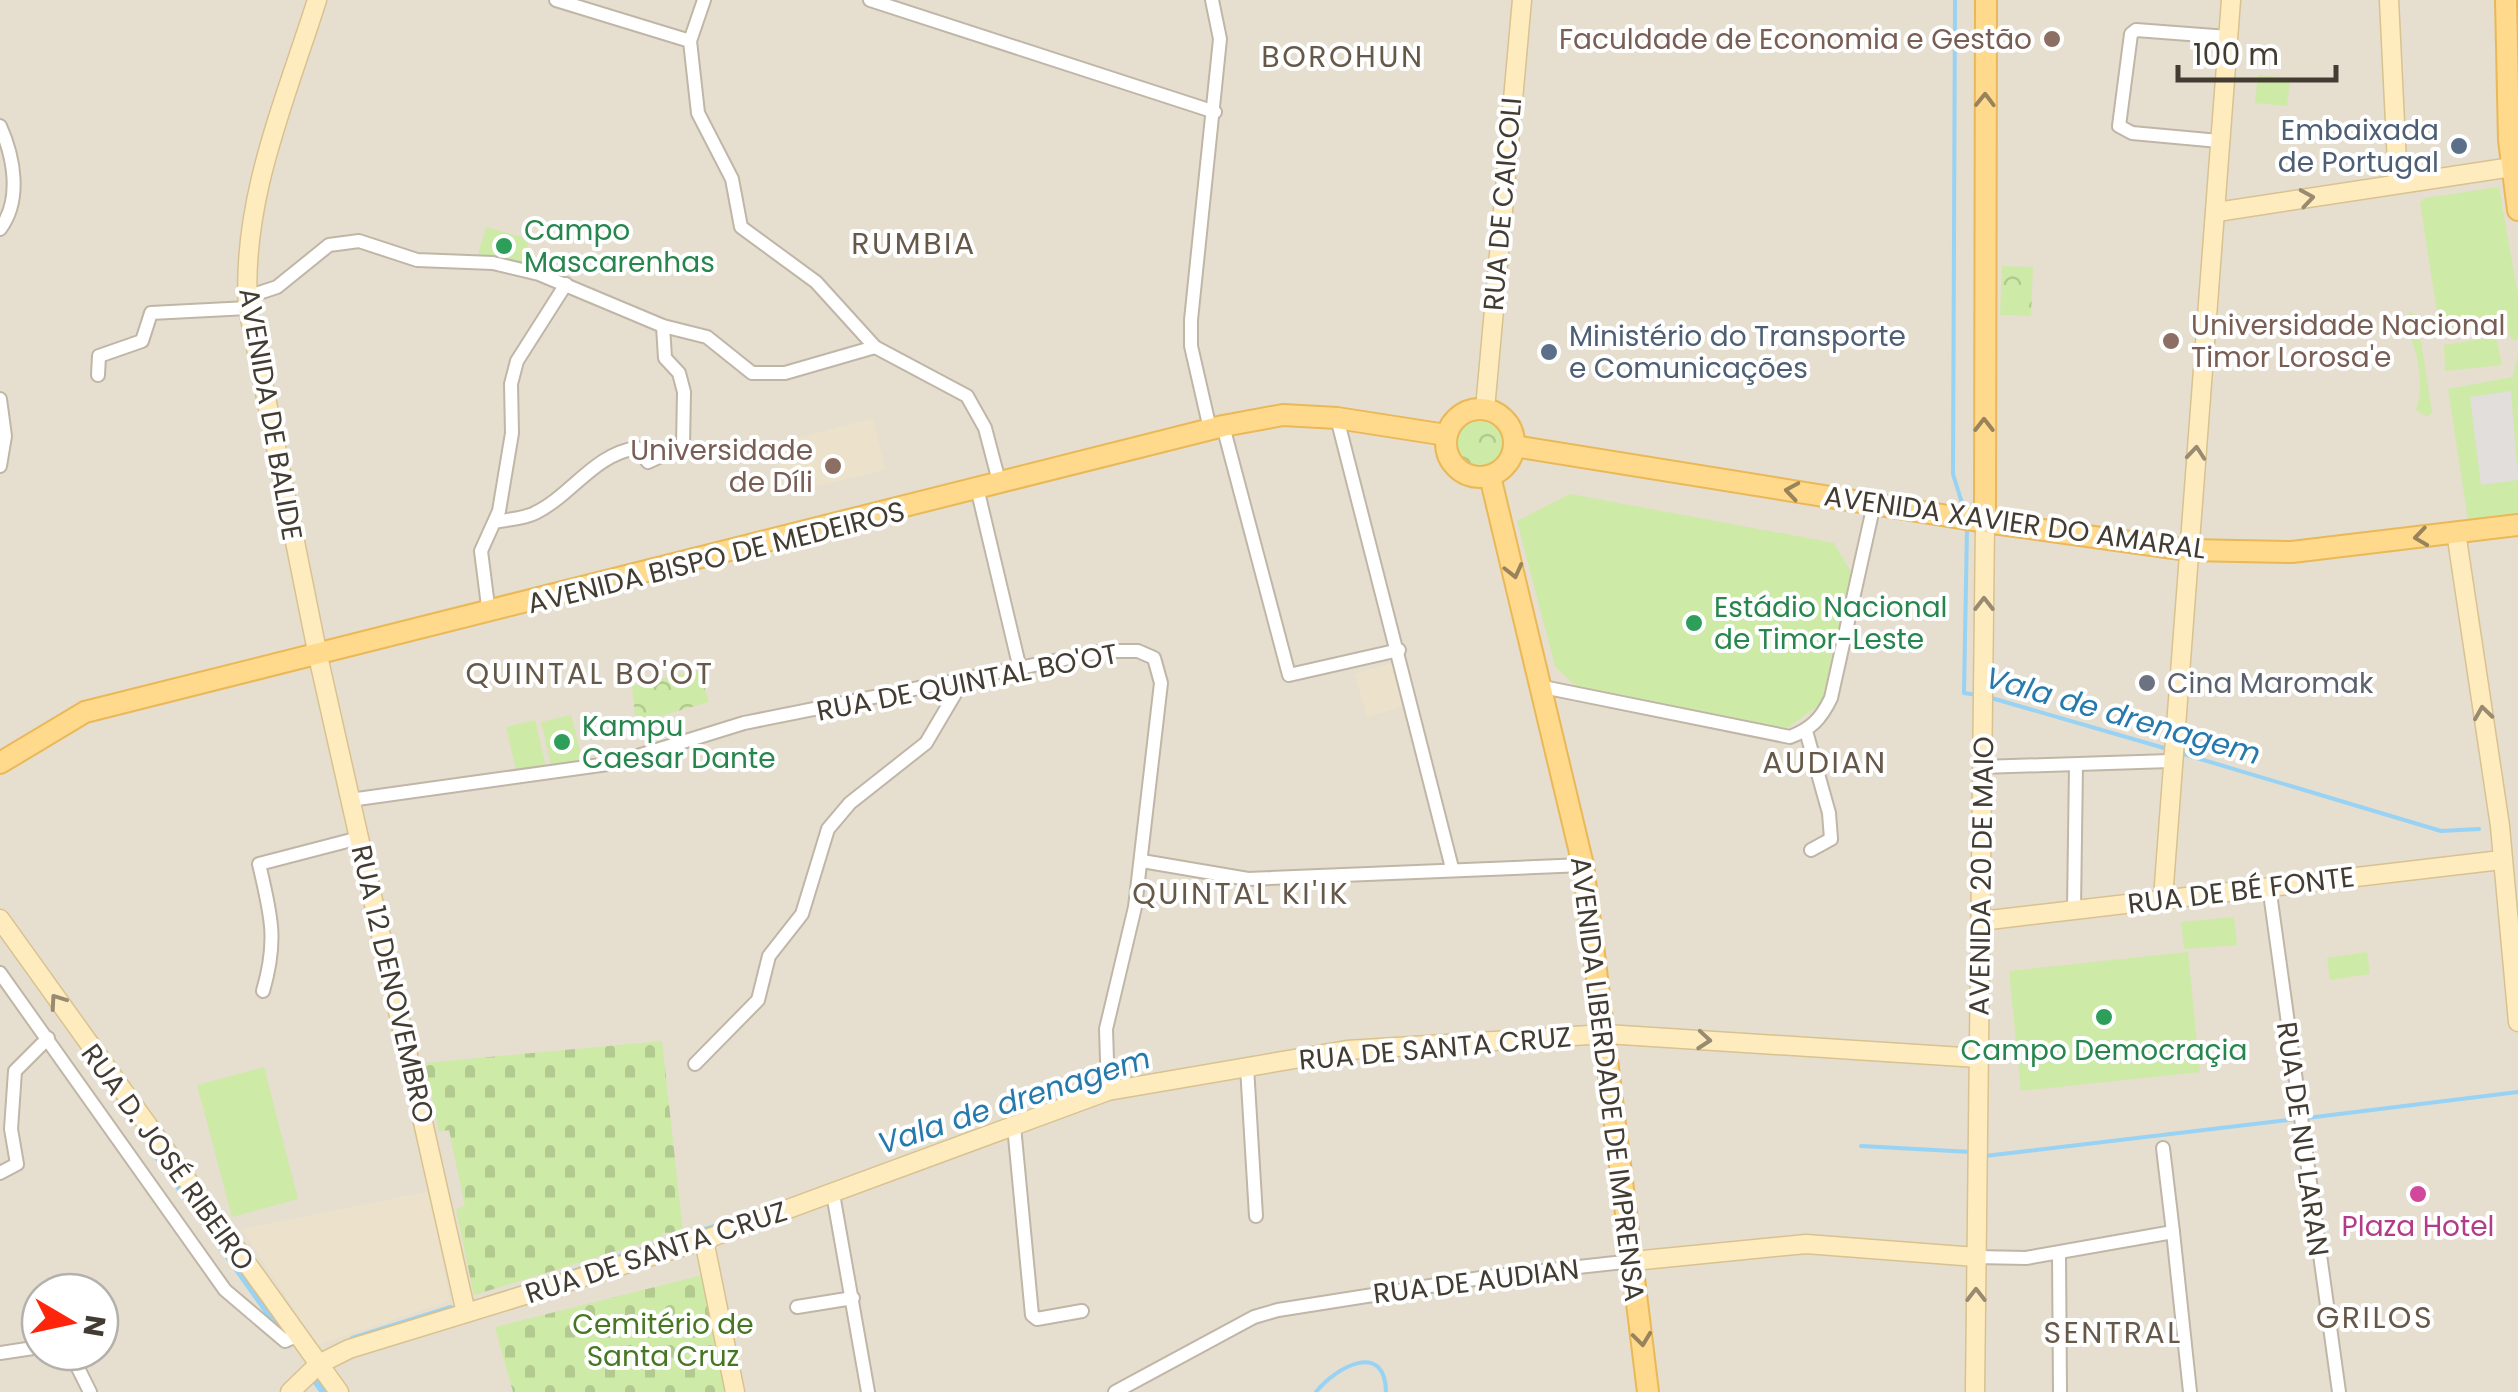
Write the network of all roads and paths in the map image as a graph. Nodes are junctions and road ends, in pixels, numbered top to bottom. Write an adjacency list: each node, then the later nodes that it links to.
1 (317, 0): 22 (street, AVENIDA DE BALIDE)
2 (556, 0): 12 (street)
3 (704, 0): 12 (street)
4 (1212, 0): 13 (street)
5 (1522, 0): 27 (street, RUA DE CAICOLI)
6 (1986, 0): 38 (main road, AVENIDA 20 DE MAIO, one-way to 6)
7 (2231, 0): 11 (street)
8 (2389, 0): 17 (street)
9 (2506, 0): 16 (main road)
10 (879, 1): 13 (street)
11 (2228, 37): 15 (street); 15 (street)
12 (690, 41): 24 (street)
13 (1216, 112): 29 (street)
14 (0, 126): 20 (street)
15 (2219, 141): 19 (street)
16 (2512, 167): 17 (street); 18 (main road)
17 (2398, 184): 19 (street, one-way to 17)
18 (2518, 210)
19 (2216, 212): 41 (street, one-way to 19)
20 (0, 229)
21 (566, 284): 22 (street); 23 (street); 37 (street)
22 (247, 302): 25 (street); 44 (street, AVENIDA DE BALIDE)
23 (662, 326): 24 (street); 37 (street)
24 (875, 347): 34 (street)
25 (98, 375)
26 (0, 400): 32 (street)
27 (1485, 409): 30 (main road); 31 (main road)
28 (1337, 418): 29 (main road, AVENIDA BISPO DE MEDEIROS); 30 (main road, AVENIDA BISPO DE MEDEIROS); 43 (street)
29 (1217, 428): 34 (main road, AVENIDA BISPO DE MEDEIROS); 43 (street)
30 (1446, 436): 33 (main road)
31 (1514, 446): 33 (main road); 36 (main road, AVENIDA XAVIER DO AMARAL, one-way to 31)
32 (0, 466)
33 (1490, 476): 47 (main road, AVENIDA LIBERDADE DE IMPRENSA, one-way to 47)
34 (1000, 485): 35 (main road, AVENIDA BISPO DE MEDEIROS)
35 (978, 492): 44 (main road, AVENIDA BISPO DE MEDEIROS); 45 (street)
36 (1874, 504): 38 (main road, AVENIDA XAVIER DO AMARAL); 48 (street)
37 (495, 522): 42 (street)
38 (1984, 522): 41 (main road, AVENIDA XAVIER DO AMARAL); 52 (street, AVENIDA 20 DE MAIO, one-way to 38)
39 (2518, 525): 40 (main road, AVENIDA XAVIER DO AMARAL)
40 (2456, 532): 41 (main road, AVENIDA XAVIER DO AMARAL, one-way to 41); 56 (street, one-way to 40)
41 (2188, 550): 49 (street)
42 (488, 606)
43 (1399, 650): 59 (street)
44 (318, 656): 50 (main road, AVENIDA BISPO DE MEDEIROS); 53 (street, RUA 12 DENOVEMBRO)
45 (1020, 669): 46 (street, RUA DE QUINTAL BO'OT); 57 (street, RUA DE QUINTAL BO'OT)
46 (962, 682): 53 (street, RUA DE QUINTAL BO'OT); 71 (street)
47 (1543, 687): 48 (street); 58 (main road, AVENIDA LIBERDADE DE IMPRENSA)
48 (1806, 731): 55 (street)
49 (2170, 762): 51 (street); 61 (street)
50 (0, 763)
51 (2076, 765): 52 (street); 62 (street)
52 (1981, 767): 64 (street, AVENIDA 20 DE MAIO)
53 (350, 800): 54 (street, RUA 12 DENOVEMBRO)
54 (358, 838): 66 (street); 87 (street, RUA 12 DENOVEMBRO)
55 (1811, 850)
56 (2501, 860): 60 (street, RUA DE BÉ FONTE); 67 (street)
57 (1142, 861): 59 (street); 73 (street, RUA DE QUINTAL BO'OT)
58 (1583, 866): 59 (street); 68 (main road, AVENIDA LIBERDADE DE IMPRENSA)
59 (1452, 868)
60 (2269, 886): 61 (street, RUA DE BÉ FONTE); 99 (street, RUA DE NU LARAN)
61 (2163, 898): 62 (street, RUA DE BÉ FONTE)
62 (2074, 909): 64 (street, RUA DE BÉ FONTE)
63 (0, 919): 88 (street, RUA D. JOSÉ RIBEIRO, one-way to 63)
64 (1981, 921): 70 (street, AVENIDA 20 DE MAIO)
65 (0, 973): 69 (street)
66 (263, 991)
67 (2518, 1022)
68 (1606, 1034): 70 (street, RUA DE SANTA CRUZ, one-way to 70); 72 (street, RUA DE SANTA CRUZ); 83 (main road, AVENIDA LIBERDADE DE IMPRENSA)
69 (48, 1038): 76 (street); 88 (street)
70 (1978, 1058): 82 (street, AVENIDA 20 DE MAIO)
71 (695, 1064)
72 (1247, 1067): 73 (street, RUA DE SANTA CRUZ); 78 (street)
73 (1108, 1086): 74 (street, RUA DE SANTA CRUZ)
74 (1014, 1126): 77 (street, RUA DE SANTA CRUZ); 86 (street)
75 (2163, 1148): 79 (street)
76 (0, 1174)
77 (834, 1194): 80 (street, RUA DE SANTA CRUZ); 84 (street)
78 (1256, 1216)
79 (2173, 1232): 81 (street); 98 (street)
80 (704, 1240): 87 (street, RUA DE SANTA CRUZ); 92 (street)
81 (2059, 1253): 82 (street); 97 (street)
82 (1976, 1258): 83 (street, RUA DE AUDIAN); 96 (street, AVENIDA 20 DE MAIO, one-way to 82)
83 (1632, 1261): 94 (street, RUA DE AUDIAN); 95 (main road, AVENIDA LIBERDADE DE IMPRENSA, one-way to 95)
84 (853, 1298): 85 (street); 93 (street)
85 (797, 1308)
86 (1082, 1310)
87 (466, 1313): 89 (street, RUA DE SANTA CRUZ)
88 (296, 1336): 89 (street, RUA D. JOSÉ RIBEIRO)
89 (320, 1364): 90 (street, RUA DE SANTA CRUZ); 91 (street, RUA D. JOSÉ RIBEIRO)
90 (298, 1389)
91 (339, 1392)
92 (735, 1392)
93 (868, 1392)
94 (1115, 1392)
95 (1648, 1392)
96 (1975, 1392)
97 (2060, 1392)
98 (2190, 1392)
99 (2339, 1392)

